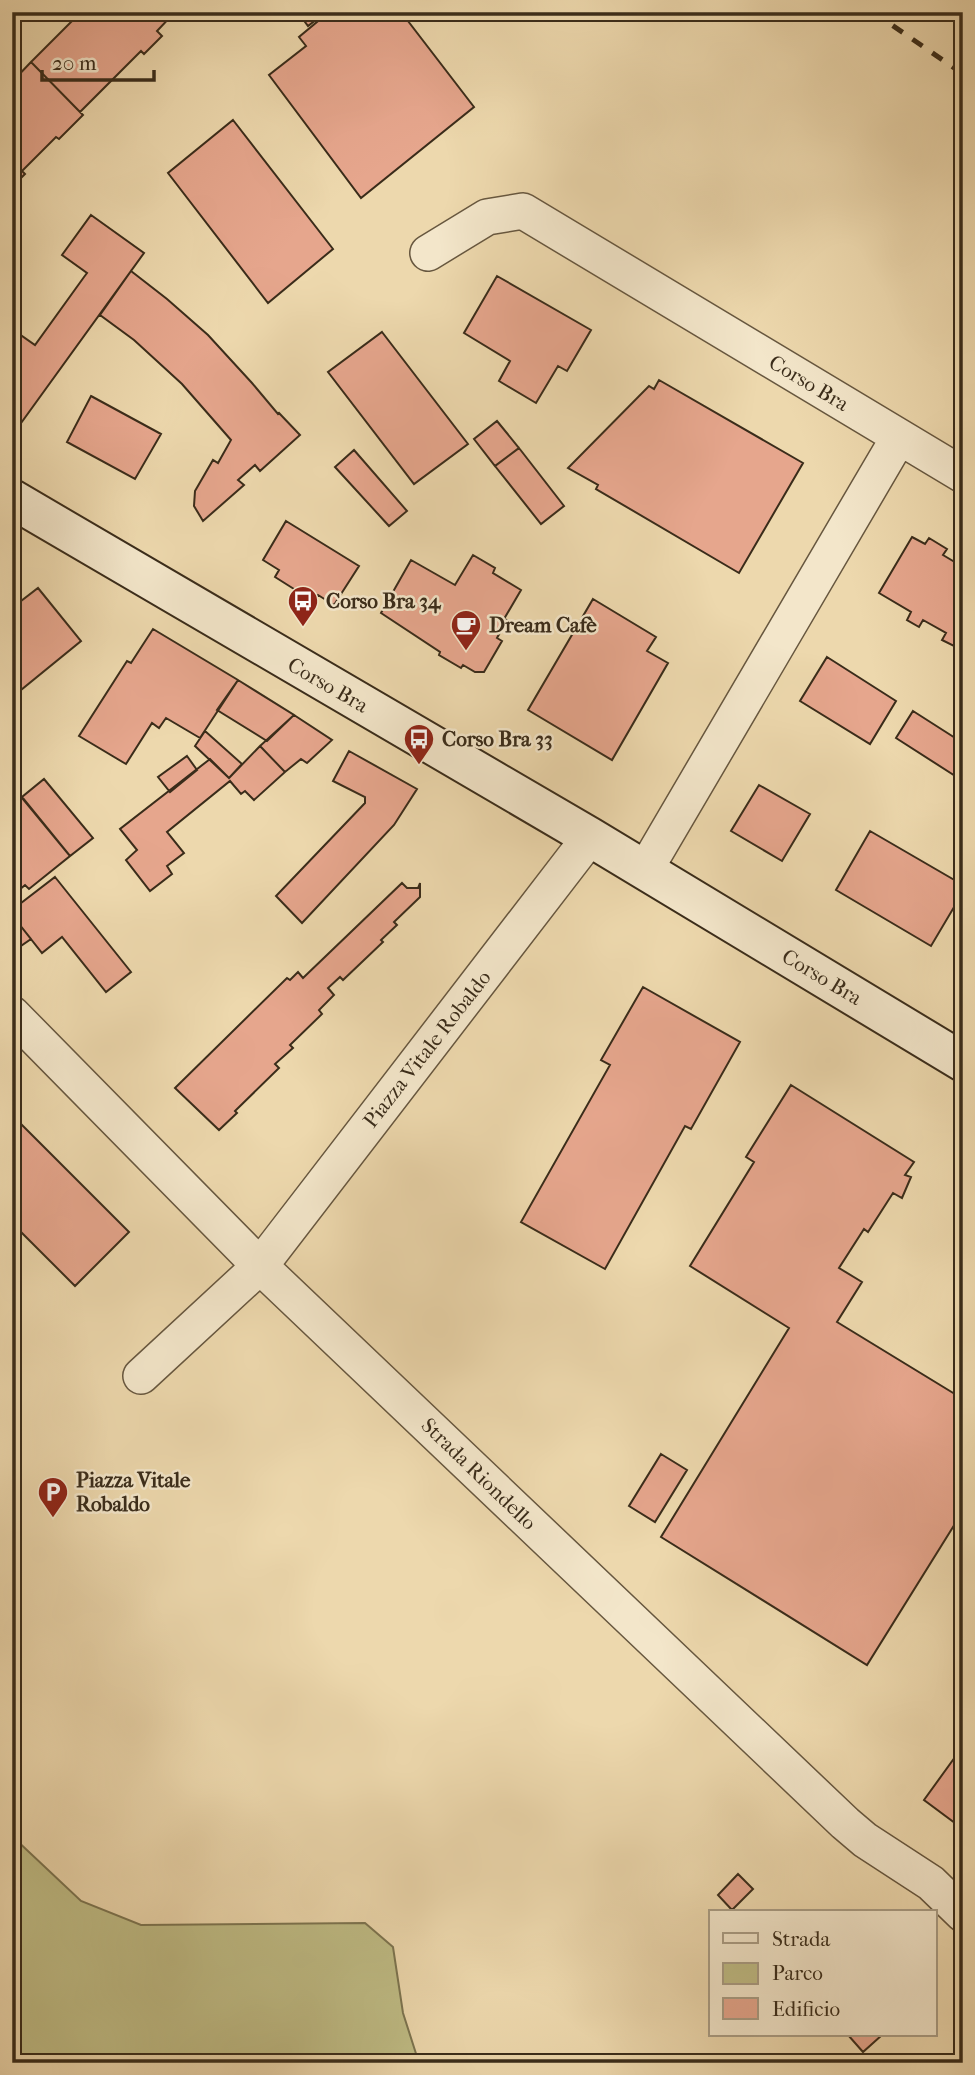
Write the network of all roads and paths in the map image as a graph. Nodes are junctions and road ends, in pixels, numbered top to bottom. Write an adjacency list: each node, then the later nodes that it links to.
1 (428, 253): 2 (street, Corso Bra)
2 (899, 437): 3 (street, Corso Bra); 6 (street)
3 (963, 475)
4 (12, 499): 5 (street, Corso Bra)
5 (590, 837): 6 (street, Corso Bra); 9 (street, Piazza Vitale Robaldo)
6 (645, 870): 8 (street, Corso Bra)
7 (12, 1014): 9 (street, Strada Riondello)
8 (963, 1062)
9 (260, 1266): 10 (street, Piazza Vitale Robaldo); 11 (street, Strada Riondello)
10 (141, 1376)
11 (963, 1914)

